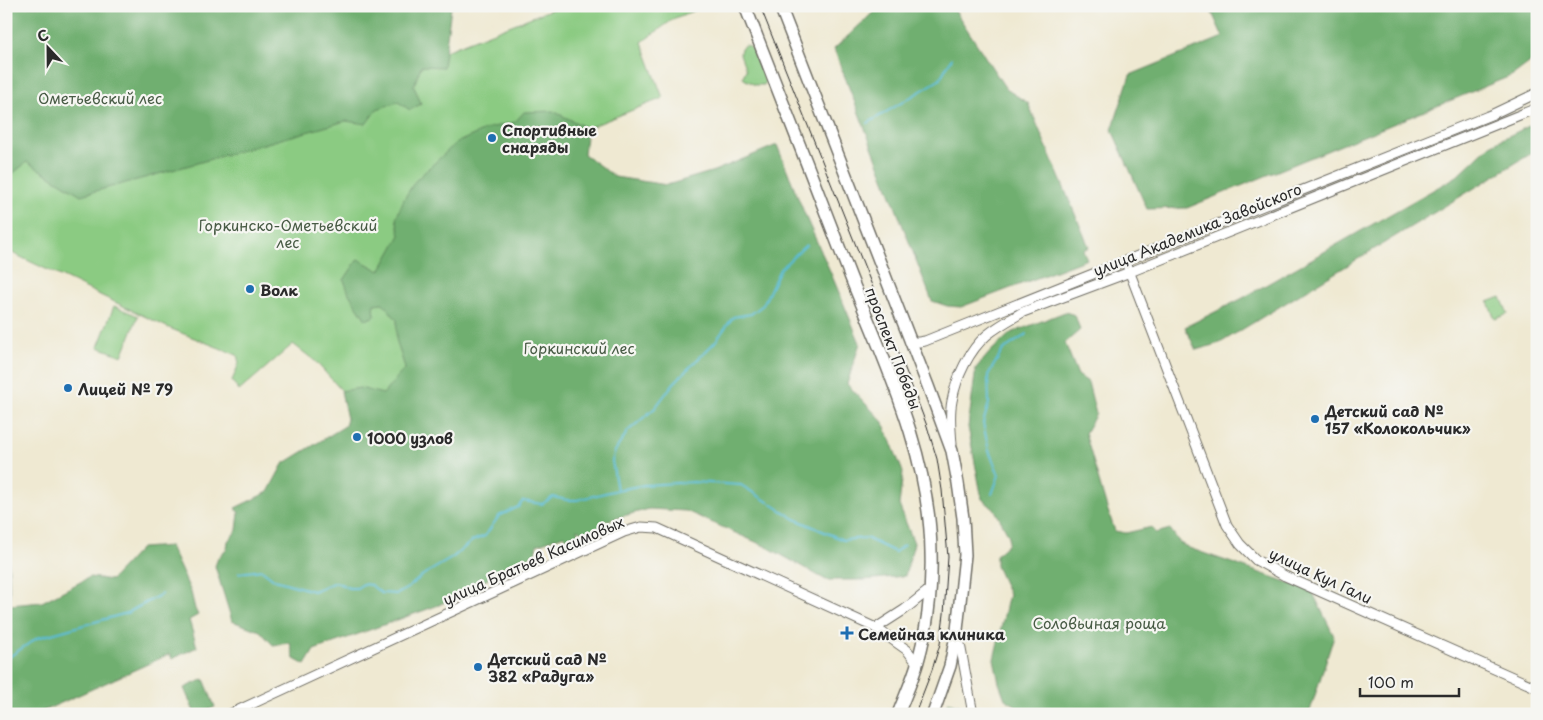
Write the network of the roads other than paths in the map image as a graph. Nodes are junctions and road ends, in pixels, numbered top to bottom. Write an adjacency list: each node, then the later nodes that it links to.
1 (745, 6): 9 (main road, проспект Победы)
2 (780, 6): 7 (main road, проспект Победы)
3 (1535, 95): 5 (street, улица Академика Завойского)
4 (1537, 108): 6 (street, улица Академика Завойского)
5 (1126, 261): 6 (street, улица Кул Гали); 7 (street, улица Академика Завойского)
6 (1130, 272): 8 (street, улица Академика Завойского); 13 (street, улица Кул Гали)
7 (910, 342): 8 (main road, проспект Победы)
8 (952, 451): 11 (main road, проспект Победы)
9 (929, 590): 10 (street); 12 (main road, проспект Победы)
10 (876, 628): 12 (street, улица Братьев Касимовых); 14 (street, улица Братьев Касимовых)
11 (958, 630): 16 (main road, проспект Победы); 17 (street)
12 (917, 663): 15 (main road, проспект Победы)
13 (1537, 688)
14 (230, 714)
15 (898, 714)
16 (933, 714)
17 (973, 714)

